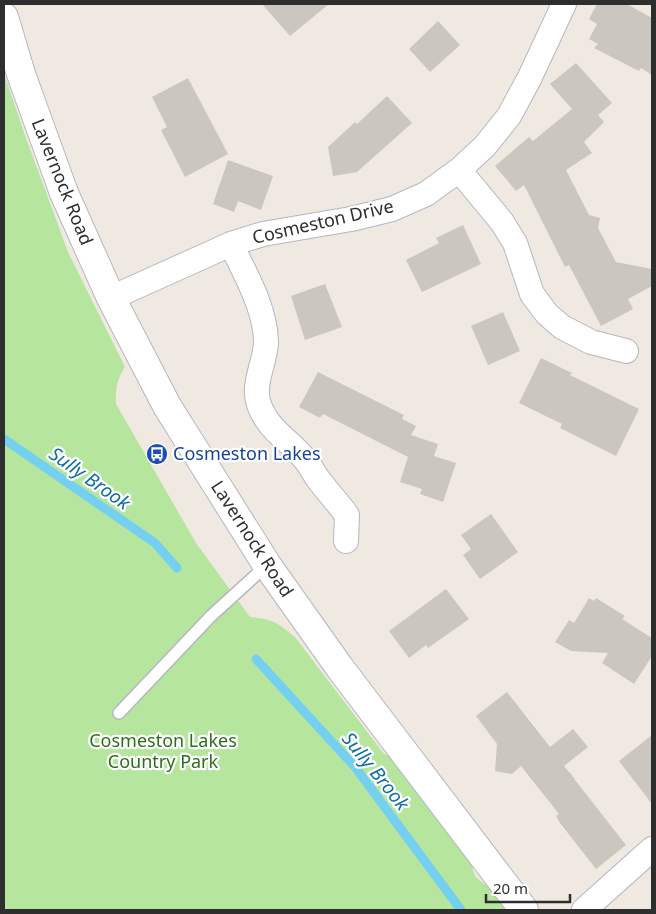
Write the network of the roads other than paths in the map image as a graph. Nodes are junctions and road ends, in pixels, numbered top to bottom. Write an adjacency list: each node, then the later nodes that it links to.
1 (564, 4): 3 (street, Cosmeston Drive)
2 (4, 17): 5 (main road, Lavernock Road)
3 (459, 170): 4 (street, Cosmeston Drive); 6 (street)
4 (231, 244): 5 (street, Cosmeston Drive); 7 (street)
5 (112, 298): 8 (main road, Lavernock Road)
6 (626, 351)
7 (346, 541)
8 (267, 565): 9 (lane); 11 (main road, Lavernock Road)
9 (119, 713)
10 (652, 849): 12 (street)
11 (524, 910)
12 (584, 910)

